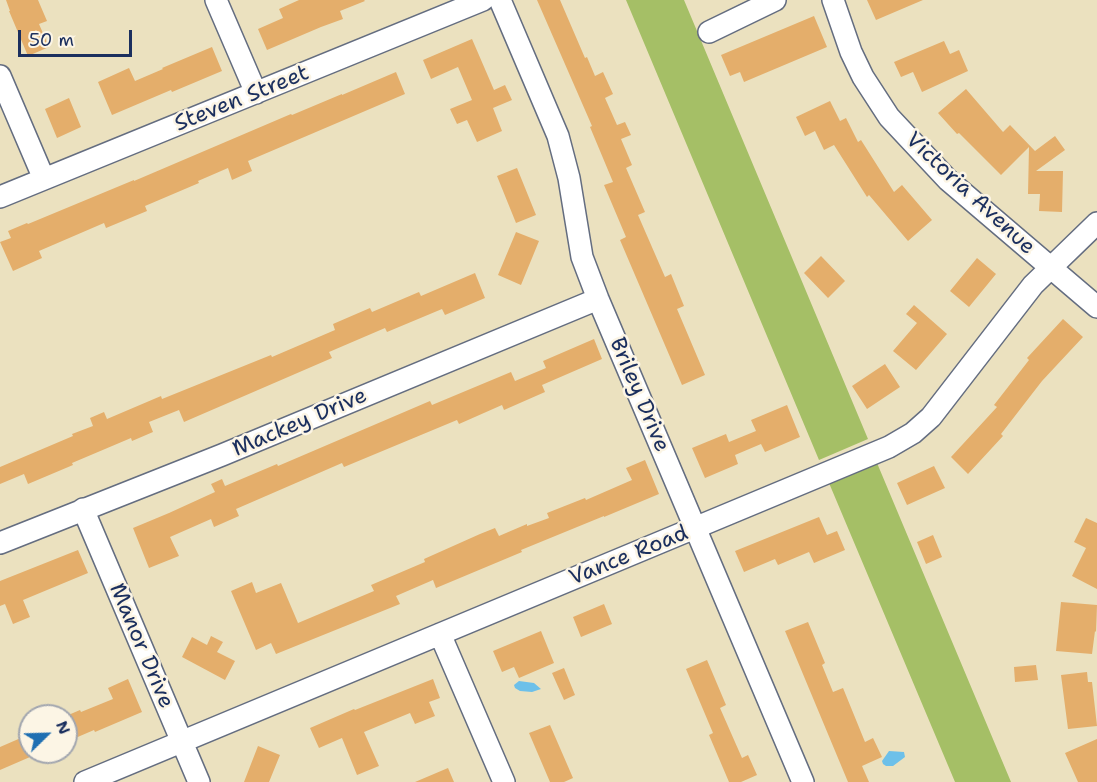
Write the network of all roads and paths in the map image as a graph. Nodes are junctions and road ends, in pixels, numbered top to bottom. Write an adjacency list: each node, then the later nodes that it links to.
1 (216, 0): 8 (street)
2 (483, 0): 8 (street, Steven Street)
3 (500, 0): 13 (street, Briley Drive)
4 (774, 0): 6 (street)
5 (832, 0): 12 (street, Victoria Avenue)
6 (709, 32)
7 (0, 76): 9 (street)
8 (256, 93): 9 (street, Steven Street)
9 (44, 179): 10 (street, Steven Street)
10 (0, 197)
11 (1097, 223): 12 (street, Vance Road)
12 (1051, 268): 14 (street, Victoria Avenue); 16 (street, Vance Road)
13 (598, 299): 15 (street, Mackey Drive); 16 (street, Briley Drive)
14 (1097, 308)
15 (83, 509): 17 (street, Mackey Drive); 19 (street, Manor Drive)
16 (696, 528): 18 (street, Vance Road); 23 (street, Briley Drive)
17 (0, 543)
18 (440, 634): 19 (street, Vance Road); 22 (street)
19 (182, 742): 20 (street, Vance Road); 21 (street, Manor Drive)
20 (85, 782)
21 (199, 782)
22 (504, 782)
23 (803, 782)

